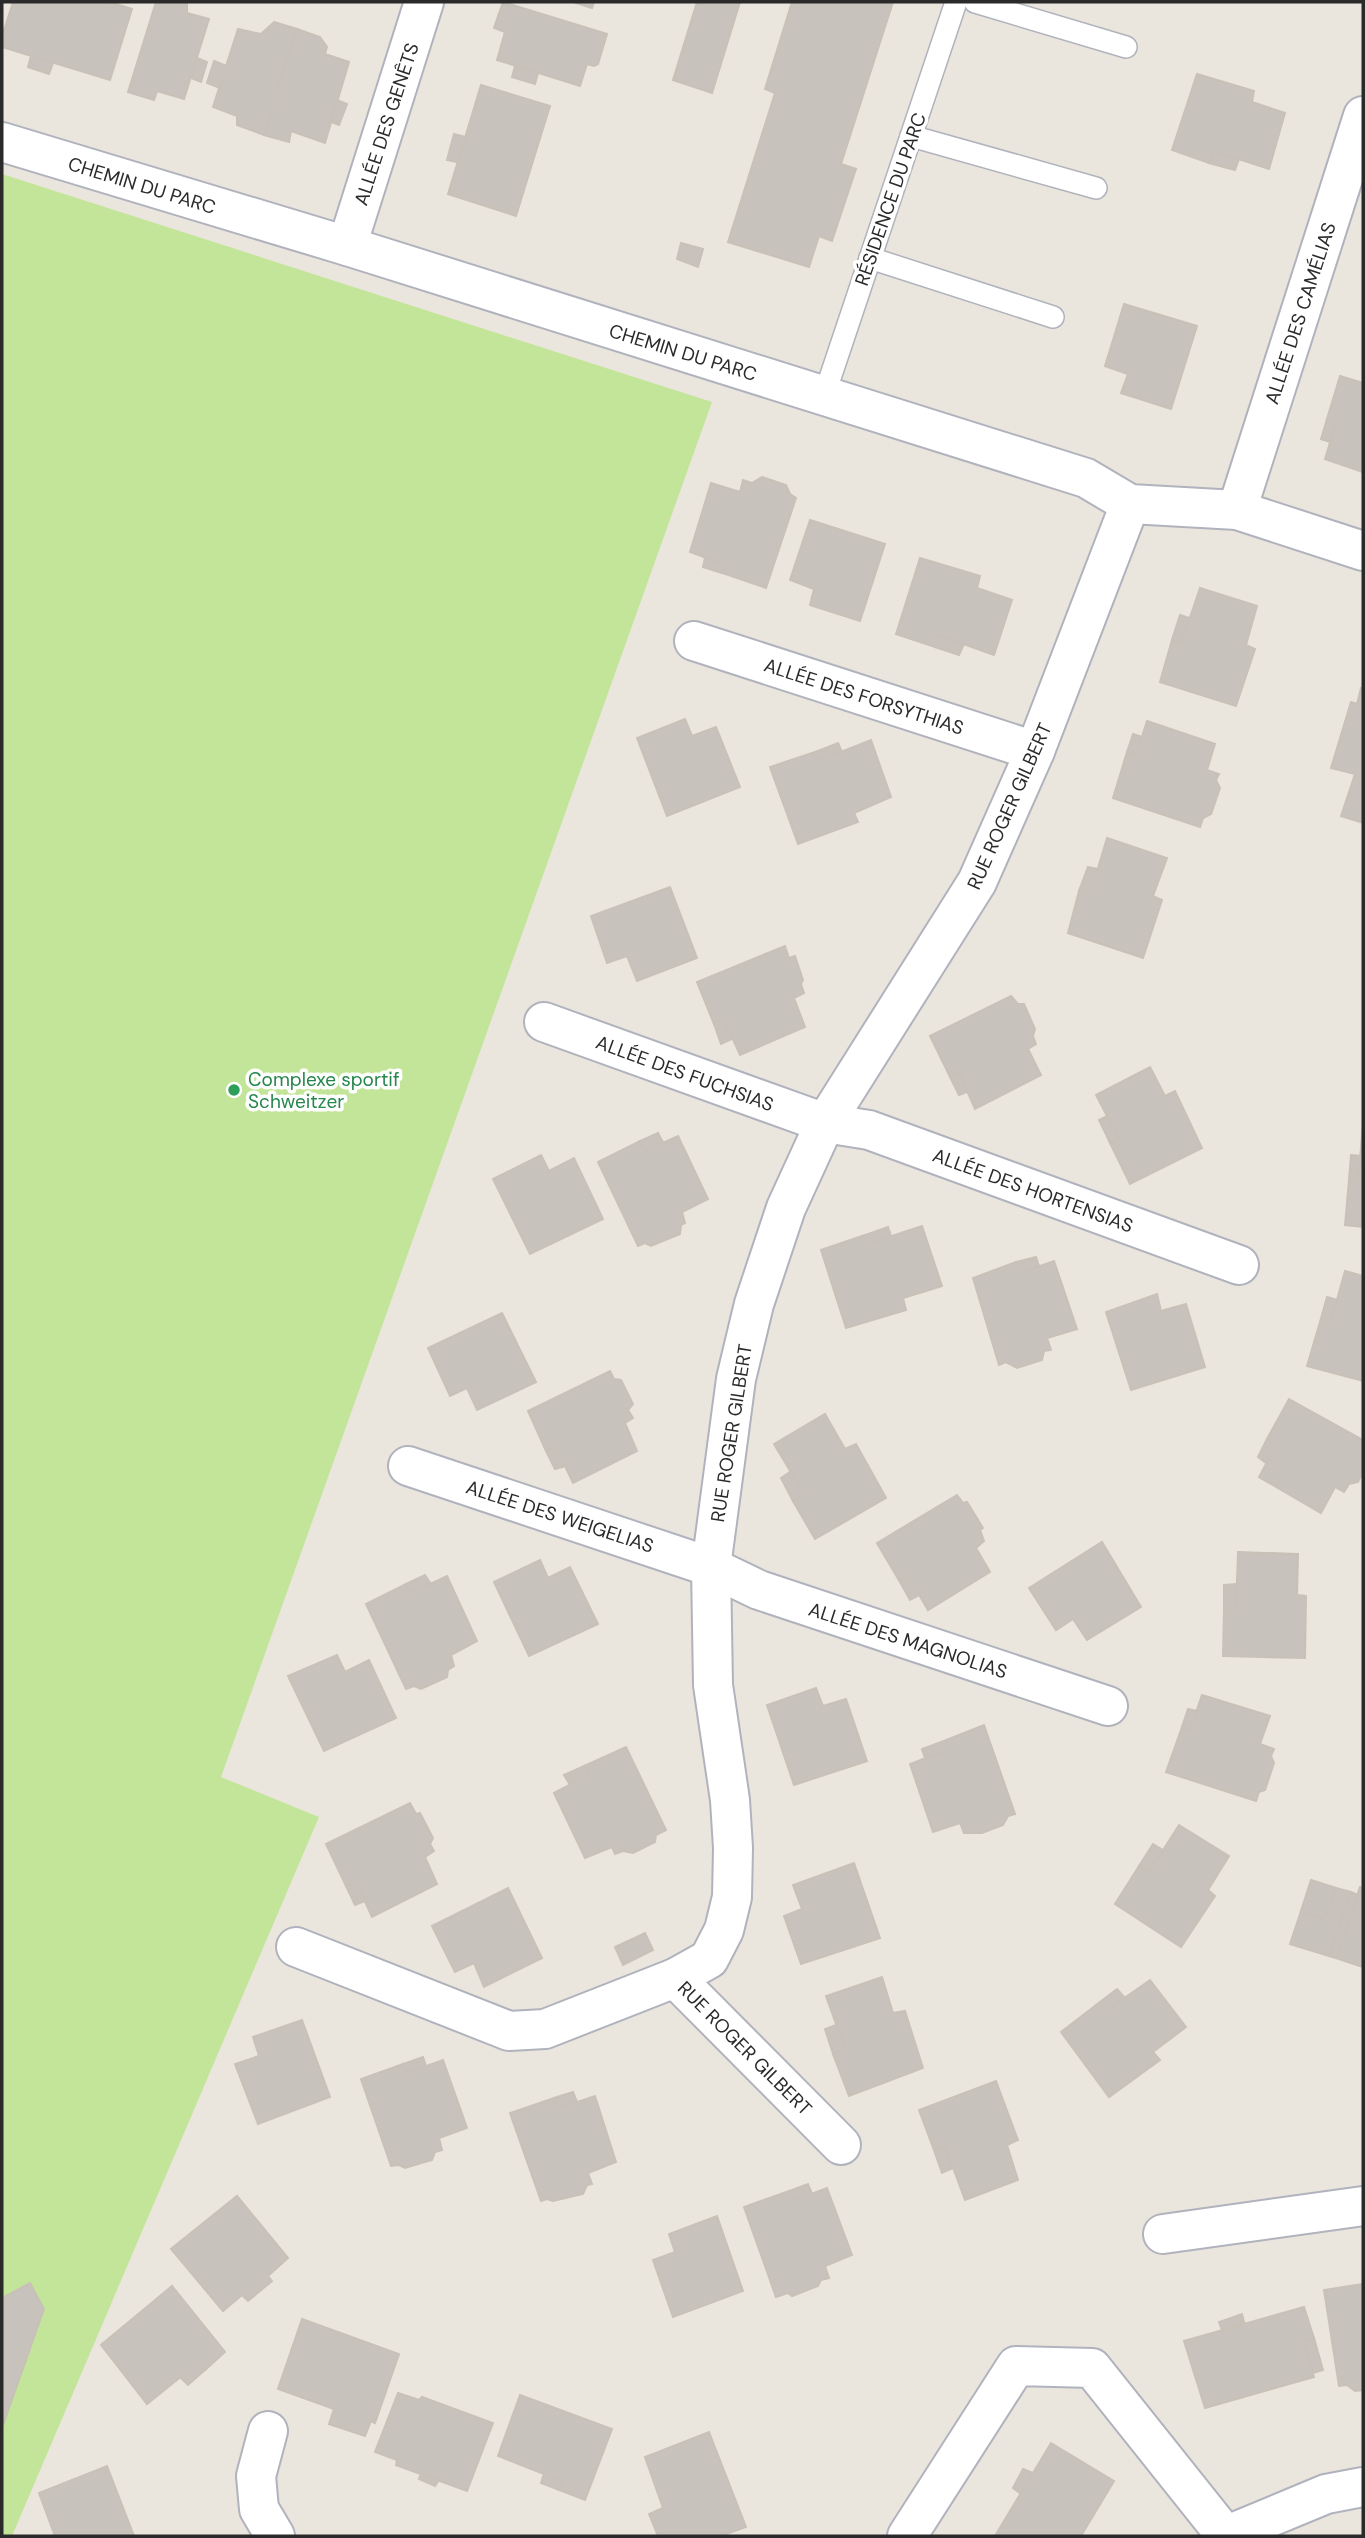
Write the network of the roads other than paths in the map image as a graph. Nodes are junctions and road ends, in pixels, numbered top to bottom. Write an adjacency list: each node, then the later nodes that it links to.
1 (424, 2): 9 (street, ALLÉE DES GENÊTS)
2 (956, 2): 6 (lane, RÉSIDENCE DU PARC)
3 (975, 2): 4 (lane)
4 (1126, 47)
5 (1363, 116): 14 (street, ALLÉE DES CAMÉLIAS)
6 (911, 136): 8 (lane); 10 (lane, RÉSIDENCE DU PARC)
7 (2, 142): 9 (street, CHEMIN DU PARC)
8 (1096, 188)
9 (347, 246): 12 (street, CHEMIN DU PARC)
10 (870, 258): 11 (lane); 12 (lane, RÉSIDENCE DU PARC)
11 (1053, 317)
12 (824, 396): 13 (street, CHEMIN DU PARC)
13 (1130, 504): 14 (street, CHEMIN DU PARC); 17 (street, RUE ROGER GILBERT)
14 (1237, 510): 15 (street, CHEMIN DU PARC)
15 (1363, 551)
16 (694, 641): 17 (street, ALLÉE DES FORSYTHIAS)
17 (1035, 751): 19 (street, RUE ROGER GILBERT)
18 (544, 1022): 19 (street, ALLÉE DES FUCHSIAS)
19 (825, 1124): 20 (street, ALLÉE DES HORTENSIAS); 22 (street, RUE ROGER GILBERT)
20 (1239, 1265)
21 (408, 1466): 22 (street, ALLÉE DES WEIGELIAS)
22 (711, 1567): 23 (street, ALLÉE DES MAGNOLIAS); 25 (street, RUE ROGER GILBERT)
23 (1108, 1706)
24 (296, 1947): 25 (street)
25 (675, 1978): 26 (street, RUE ROGER GILBERT)
26 (841, 2145)
27 (1363, 2206): 28 (street)
28 (1163, 2234)
29 (268, 2431): 31 (street)
30 (1363, 2487): 33 (street)
31 (275, 2536)
32 (907, 2536): 33 (street)
33 (1225, 2536)

